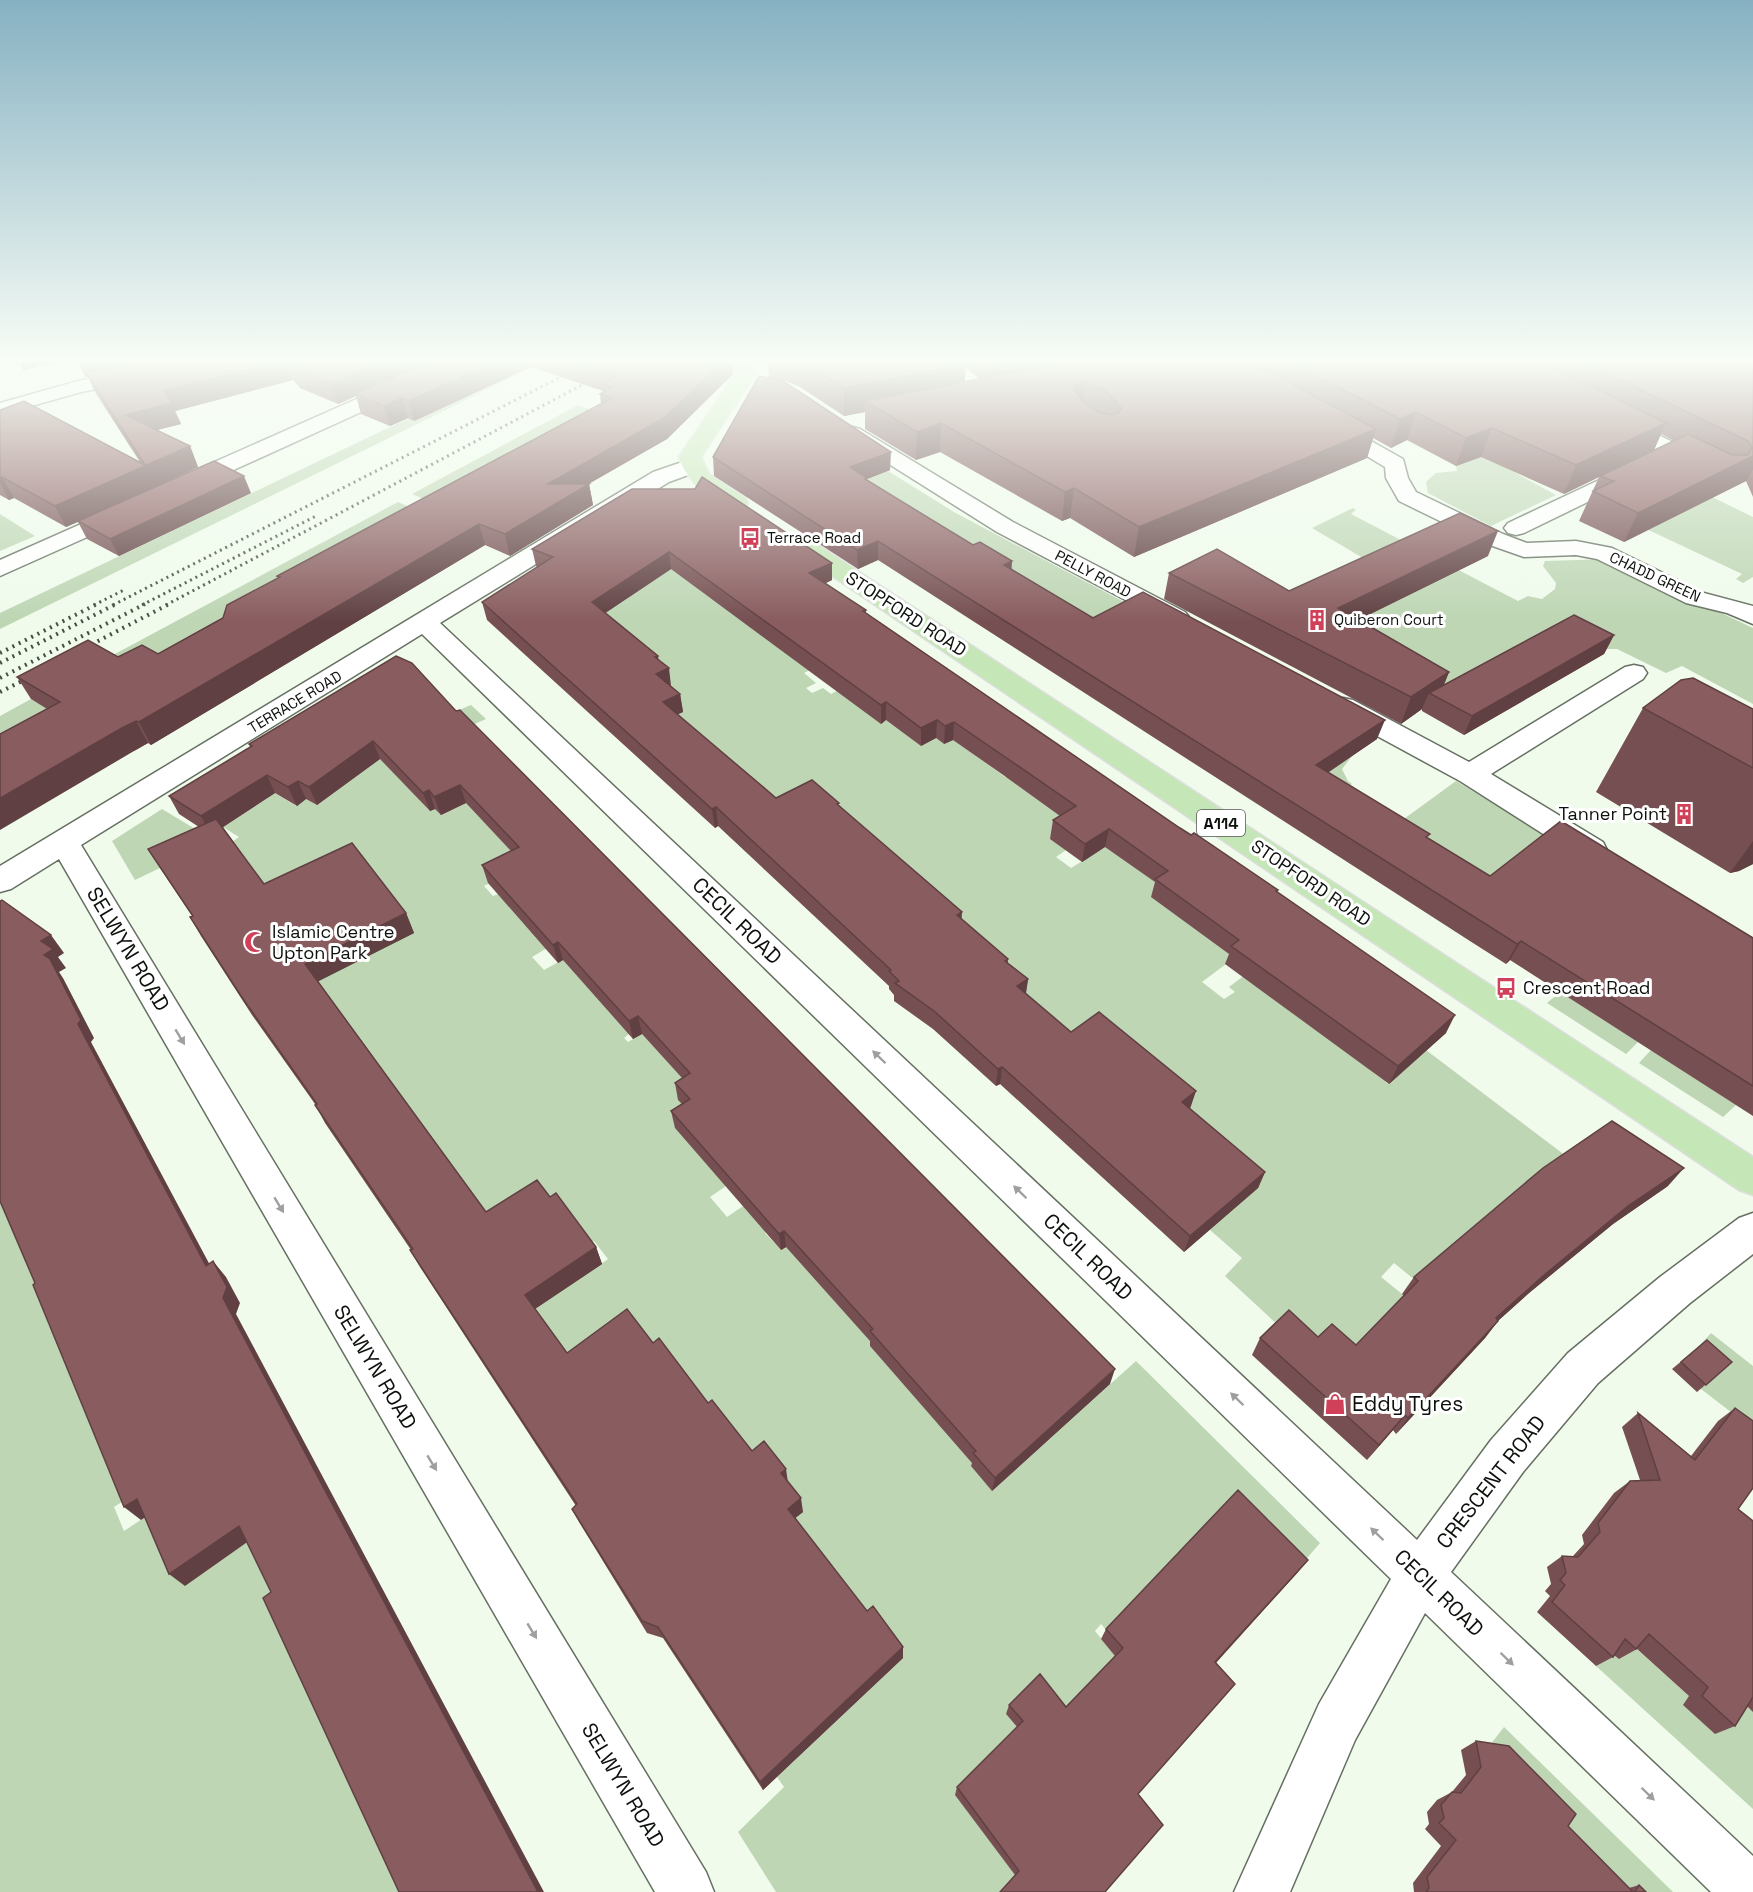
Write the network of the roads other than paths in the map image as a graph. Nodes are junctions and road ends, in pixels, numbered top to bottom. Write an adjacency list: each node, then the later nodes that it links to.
1 (269, 446): 9 (street)
2 (697, 446): 7 (main road)
3 (875, 446): 15 (street, PELLY ROAD)
4 (1364, 446): 13 (street, CHADD GREEN)
5 (1666, 446): 6 (street)
6 (1674, 452): 8 (street); 11 (street)
7 (691, 466): 14 (street, TERRACE ROAD); 22 (main road, STOPFORD ROAD / A114)
8 (1714, 479)
9 (164, 494)
10 (143, 503): 12 (street)
11 (1516, 528)
12 (0, 569)
13 (1753, 616)
14 (425, 622): 19 (street, TERRACE ROAD); 24 (street, CECIL ROAD, one-way to 14)
15 (1195, 627)
16 (1634, 673): 18 (street)
17 (1326, 697): 18 (street)
18 (1470, 774): 20 (street)
19 (64, 842): 21 (street, TERRACE ROAD); 25 (street, SELWYN ROAD, one-way to 25)
20 (1612, 862)
21 (0, 881)
22 (1753, 1178)
23 (1753, 1231): 24 (street, CRESCENT ROAD)
24 (1420, 1575): 26 (street, CRESCENT ROAD); 27 (street, CECIL ROAD, one-way to 27)
25 (686, 1892)
26 (1262, 1892)
27 (1751, 1892)

